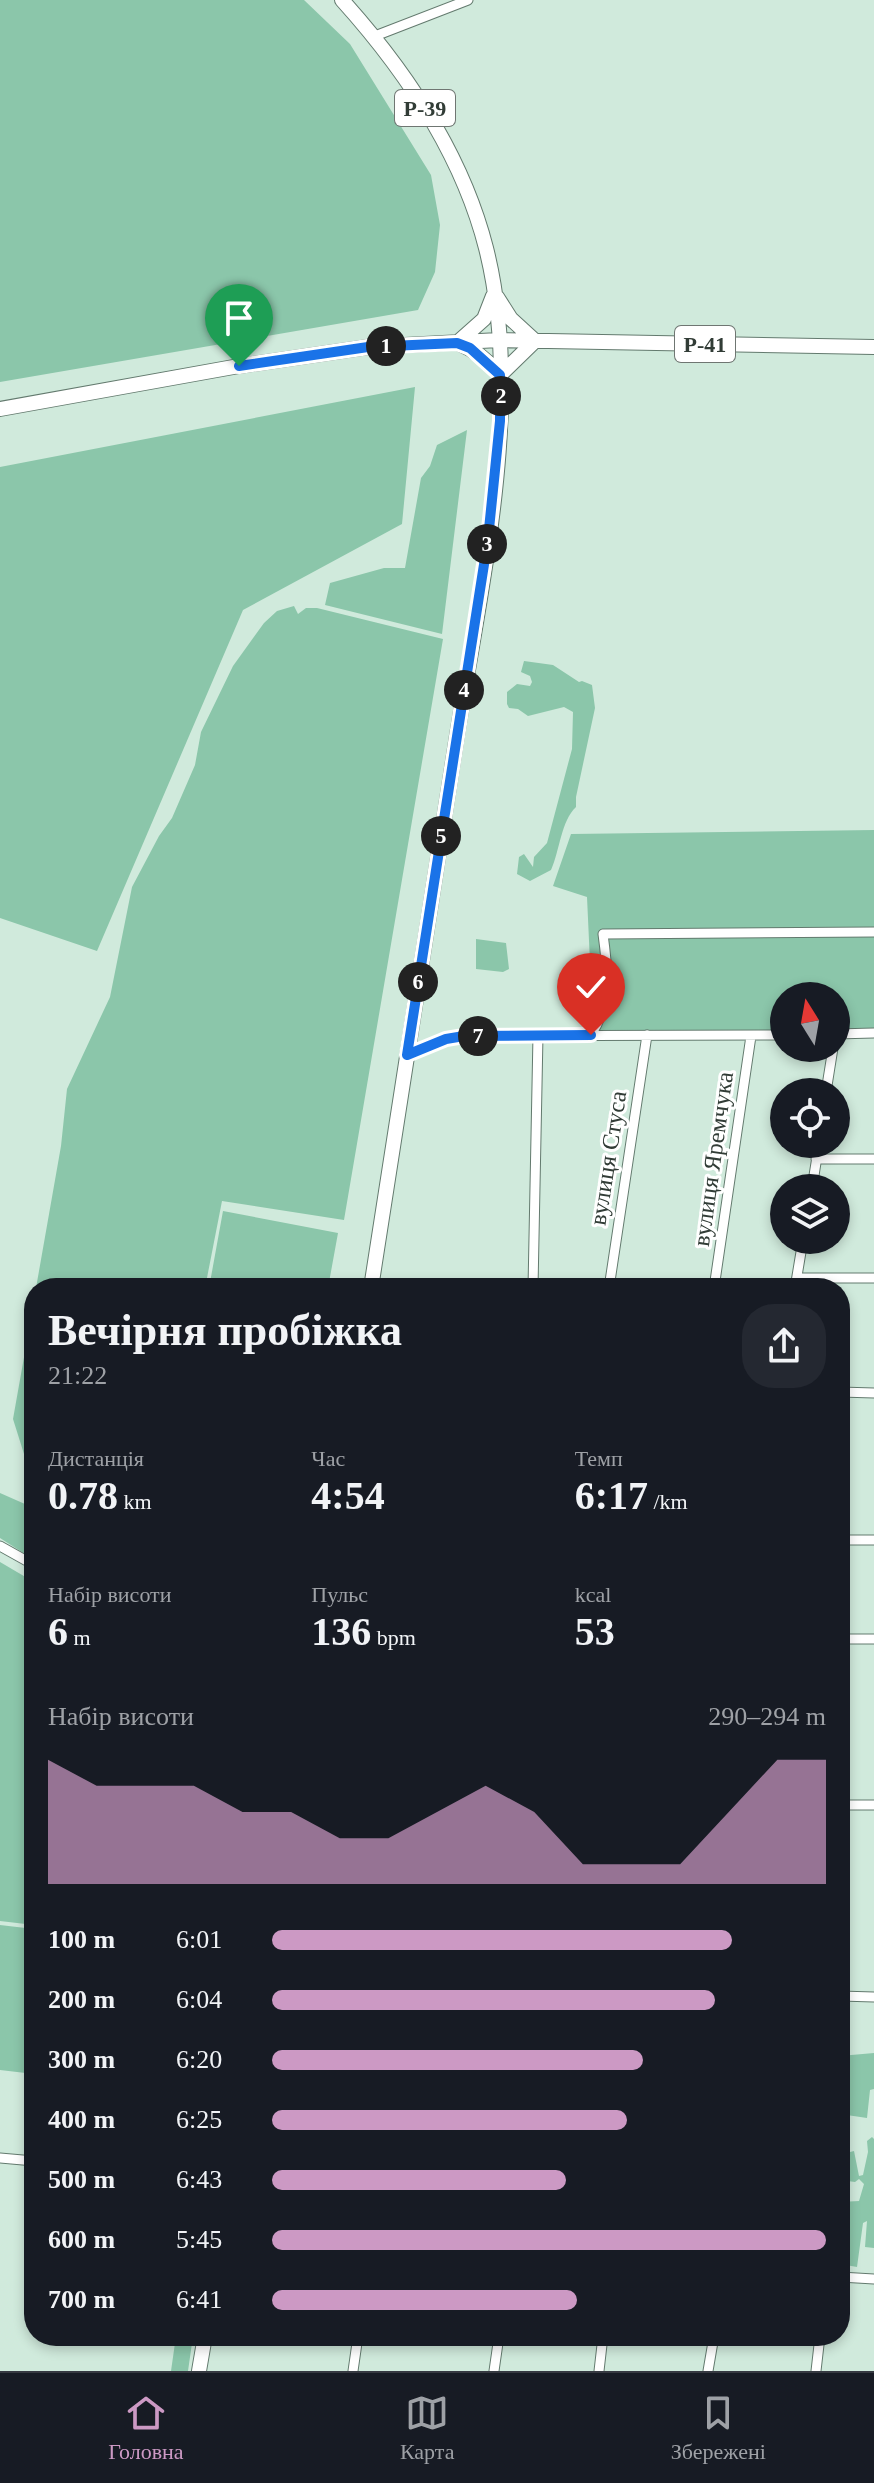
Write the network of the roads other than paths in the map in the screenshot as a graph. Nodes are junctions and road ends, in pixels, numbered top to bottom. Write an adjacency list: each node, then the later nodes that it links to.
1 (342, 0): 3 (main road, Р-39)
2 (468, 0): 3 (street)
3 (375, 36): 4 (main road, Р-39)
4 (494, 293): 5 (main road, Р-39); 6 (main road); 7 (main road)
5 (499, 340): 6 (main road, Р-41); 7 (main road, Р-41); 9 (main road, Р-39)
6 (535, 341): 8 (main road, Р-41); 9 (main road)
7 (457, 343): 9 (main road); 10 (main road, Р-41)
8 (874, 347)
9 (500, 375): 19 (main road, Р-39)
10 (0, 409)
11 (874, 932): 15 (street)
12 (874, 1033): 13 (street)
13 (850, 1034)
14 (538, 1035): 15 (street); 19 (street); 25 (street)
15 (591, 1035): 16 (street)
16 (647, 1035): 18 (street); 26 (street, вулиця Стуса)
17 (770, 1035): 18 (street)
18 (751, 1036): 27 (street, вулиця Яремчука)
19 (407, 1055): 24 (main road, Р-39)
20 (816, 1159): 21 (street); 22 (street)
21 (874, 1159)
22 (814, 1174)
23 (801, 1254): 28 (street)
24 (373, 1278)
25 (533, 1278)
26 (611, 1278)
27 (715, 1278)
28 (797, 1278)
29 (874, 1278): 30 (street)
30 (850, 1280)
31 (850, 1392): 32 (street)
32 (874, 1393)
33 (850, 1540): 34 (street)
34 (874, 1540)
35 (0, 1546): 36 (street)
36 (24, 1559)
37 (850, 1639): 38 (street)
38 (874, 1639)
39 (850, 1805): 40 (street)
40 (874, 1805)
41 (850, 1996): 42 (street)
42 (874, 1997)
43 (0, 2158): 44 (street)
44 (24, 2160)
45 (850, 2278): 46 (street)
46 (874, 2279)
47 (203, 2346): 53 (main road)
48 (357, 2346): 54 (street)
49 (498, 2346): 55 (street)
50 (602, 2346): 56 (street)
51 (712, 2346): 57 (street)
52 (819, 2346): 58 (street)
53 (199, 2371)
54 (353, 2371)
55 (494, 2371)
56 (599, 2371)
57 (708, 2371)
58 (816, 2371)

